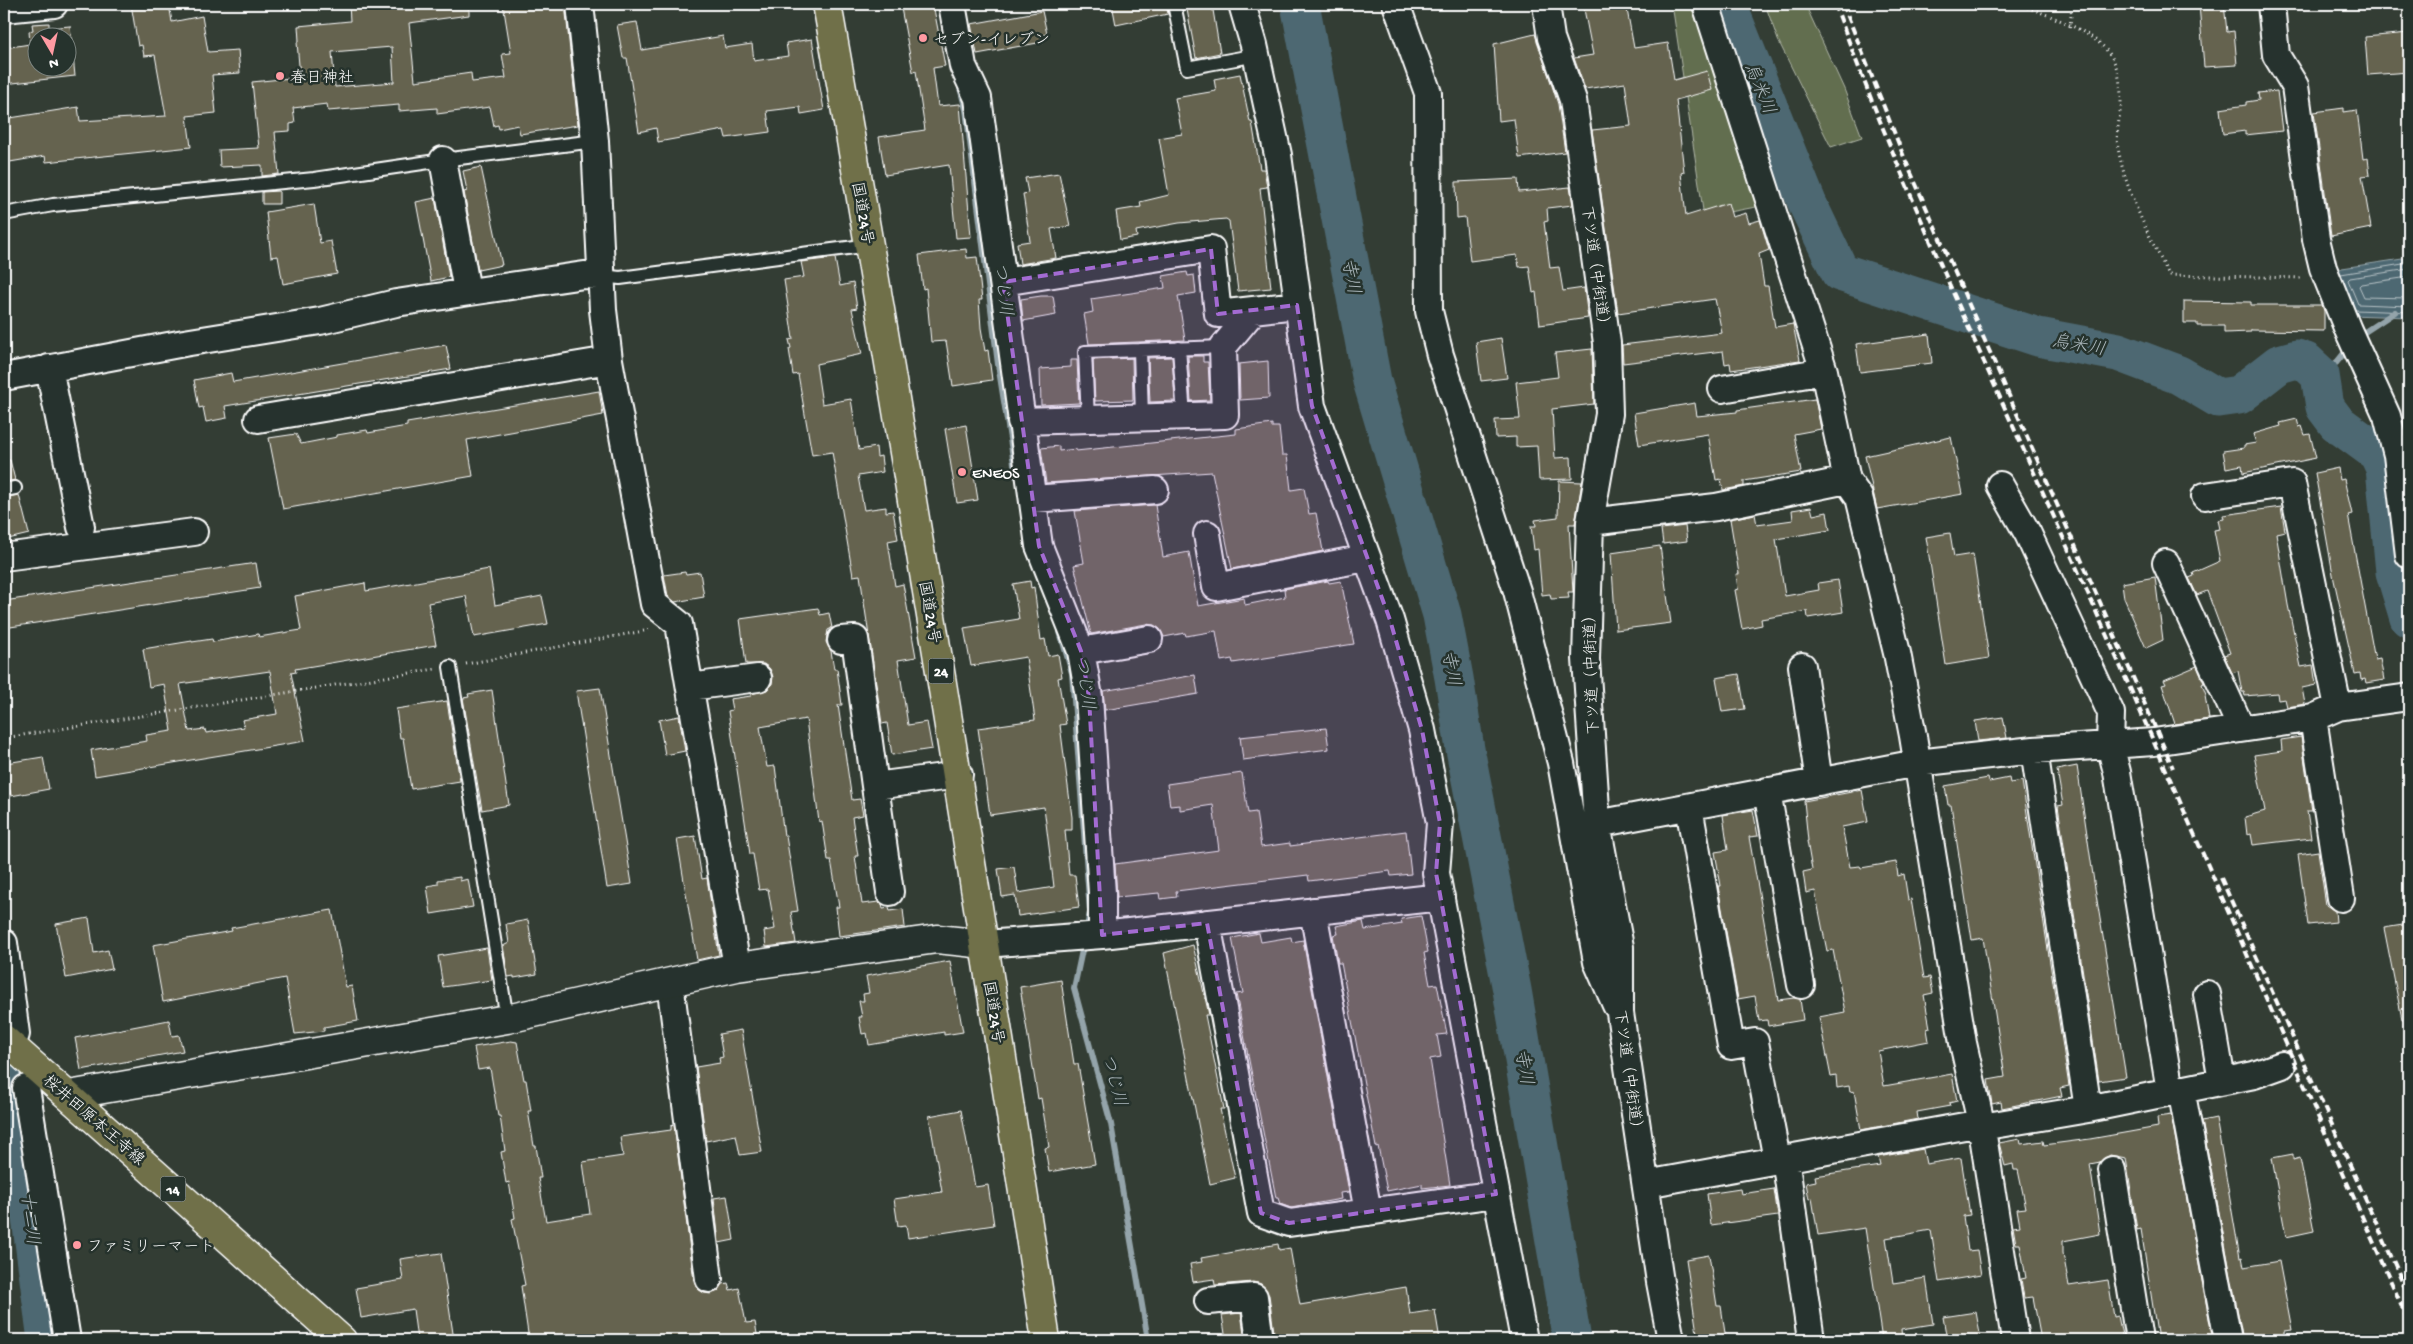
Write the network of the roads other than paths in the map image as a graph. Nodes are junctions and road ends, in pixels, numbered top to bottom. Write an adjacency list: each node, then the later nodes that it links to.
1 (54, 4): 11 (street)
2 (580, 4): 13 (street)
3 (827, 4): 16 (main road, 国道24号 / 24)
4 (952, 4): 18 (street)
5 (1174, 4): 12 (lane)
6 (1242, 4): 12 (street)
7 (1396, 4): 80 (street)
8 (1546, 4): 40 (street, 下ツ道（中街道）)
9 (1706, 4): 27 (street)
10 (2271, 4): 44 (street)
11 (4, 9)
12 (1256, 55): 20 (street)
13 (594, 141): 14 (lane); 17 (street)
14 (444, 160): 15 (lane); 19 (street)
15 (4, 214)
16 (870, 244): 17 (lane); 62 (main road, 国道24号 / 24)
17 (602, 276): 19 (street); 25 (street)
18 (1003, 282): 21 (street); 34 (street)
19 (467, 291): 26 (street)
20 (1298, 305): 21 (street); 46 (street)
21 (1253, 310): 22 (street)
22 (1223, 347): 23 (lane); 30 (street)
23 (1179, 348): 24 (lane); 30 (lane)
24 (1140, 350): 31 (lane); 33 (lane)
25 (609, 360): 32 (street); 54 (street)
26 (49, 368): 28 (street); 41 (street)
27 (1824, 371): 29 (street); 35 (street)
28 (4, 377)
29 (1722, 389)
30 (1184, 416): 31 (street)
31 (1142, 418): 33 (street)
32 (258, 419)
33 (1088, 419): 34 (street)
34 (1021, 421): 39 (street)
35 (1847, 480): 40 (street); 61 (street)
36 (2000, 485): 59 (street)
37 (1156, 490): 39 (street)
38 (2205, 496): 56 (street)
39 (1032, 499): 50 (street)
40 (1590, 522): 67 (street, 下ツ道（中街道）)
41 (81, 527)
42 (194, 532): 45 (street)
43 (1207, 534): 46 (street)
44 (2409, 555)
45 (4, 558)
46 (1366, 558): 69 (street)
47 (2166, 563): 58 (street)
48 (1149, 639): 50 (street)
49 (841, 640): 64 (street)
50 (1081, 651): 73 (street)
51 (1802, 666): 63 (street)
52 (450, 667): 81 (lane)
53 (758, 678): 54 (street)
54 (690, 687): 76 (street)
55 (2409, 697): 56 (street)
56 (2338, 707): 57 (street)
57 (2313, 718): 58 (street); 70 (street)
58 (2240, 728): 59 (street)
59 (2110, 745): 60 (street); 86 (street)
60 (2034, 750): 61 (street); 88 (street)
61 (1917, 763): 63 (street); 89 (street)
62 (959, 774): 64 (street); 75 (main road, 国道24号 / 24)
63 (1819, 782): 65 (street)
64 (875, 786): 68 (street)
65 (1767, 792): 66 (street); 78 (street)
66 (1688, 807): 67 (street); 90 (street)
67 (1597, 824): 80 (street, 下ツ道（中街道）)
68 (890, 892)
69 (1441, 898): 71 (street); 93 (street)
70 (2341, 898)
71 (1313, 912): 72 (street); 94 (street)
72 (1207, 923): 73 (street); 94 (street)
73 (1089, 936): 75 (street)
74 (4, 943): 82 (street)
75 (985, 944): 76 (street); 99 (main road, 国道24号 / 24)
76 (737, 967): 77 (street)
77 (670, 983): 81 (street); 95 (street)
78 (1801, 985)
79 (2208, 994): 84 (street)
80 (1620, 1013): 92 (street, 下ツ道（中街道）)
81 (507, 1019): 87 (street)
82 (8, 1042): 85 (main road, 桜井田原本王寺線 / 14)
83 (2282, 1065): 84 (street)
84 (2222, 1081): 86 (street)
85 (26, 1086): 87 (main road, 桜井田原本王寺線 / 14); 97 (street)
86 (2176, 1090): 88 (street); 106 (street)
87 (69, 1095): 98 (main road, 桜井田原本王寺線 / 14)
88 (2088, 1109): 89 (street)
89 (1981, 1122): 90 (street); 104 (street)
90 (1781, 1159): 92 (street); 103 (street)
91 (2112, 1170): 105 (street)
92 (1646, 1184): 102 (street, 下ツ道（中街道）)
93 (1496, 1194): 94 (street); 101 (street)
94 (1368, 1212)
95 (710, 1278)
96 (1208, 1302): 100 (street)
97 (66, 1340)
98 (342, 1340)
99 (1046, 1340)
100 (1260, 1340)
101 (1524, 1340)
102 (1671, 1340)
103 (1811, 1340)
104 (2016, 1340)
105 (2139, 1340)
106 (2228, 1340)

